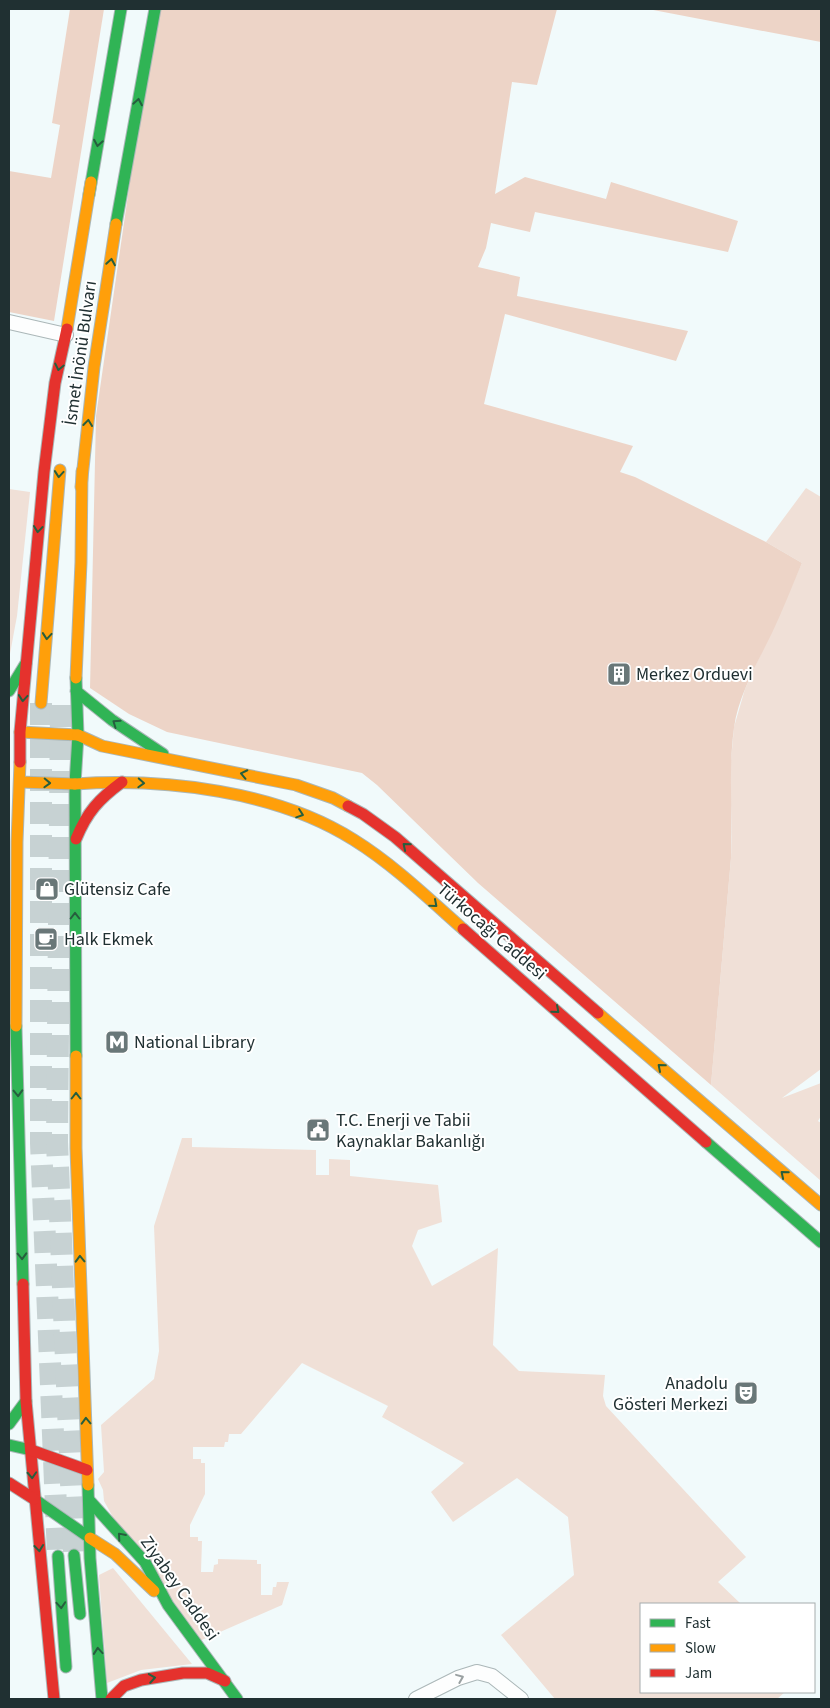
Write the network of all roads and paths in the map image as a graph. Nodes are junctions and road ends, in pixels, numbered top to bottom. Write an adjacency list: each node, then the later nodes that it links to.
1 (121, 9): 3 (main road, İsmet İnönü Bulvarı, one-way to 3)
2 (154, 9): 8 (main road, İsmet İnönü Bulvarı, one-way to 2)
3 (91, 182): 5 (main road); 6 (main road, İsmet İnönü Bulvarı)
4 (9, 322): 5 (street)
5 (66, 335): 10 (main road, one-way to 10)
6 (71, 366)
7 (60, 462): 13 (main road, one-way to 13)
8 (82, 471): 9 (main road, İsmet İnönü Bulvarı); 12 (main road)
9 (65, 656)
10 (26, 663): 11 (main road); 14 (main road, one-way to 14)
11 (9, 691)
12 (76, 691): 15 (main road); 16 (main road, one-way to 12)
13 (41, 703)
14 (14, 734): 15 (main road); 17 (main road)
15 (78, 735): 16 (main road, Türkocağı Caddesi); 19 (main road)
16 (171, 759): 21 (main road, Türkocağı Caddesi, one-way to 16)
17 (14, 781): 19 (main road, Türkocağı Caddesi, one-way to 19); 25 (main road, one-way to 25)
18 (122, 782): 19 (main road, Türkocağı Caddesi); 20 (main road); 21 (main road, Türkocağı Caddesi, one-way to 21)
19 (75, 784): 20 (main road)
20 (75, 841): 29 (main road, one-way to 20)
21 (703, 1121): 22 (main road, Türkocağı Caddesi); 22 (main road, Türkocağı Caddesi)
22 (719, 1135): 23 (main road, Türkocağı Caddesi, one-way to 22); 24 (main road, Türkocağı Caddesi)
23 (821, 1206)
24 (821, 1242)
25 (26, 1401): 26 (main road); 28 (main road)
26 (9, 1424)
27 (9, 1444): 28 (main road)
28 (31, 1450): 29 (main road); 31 (main road, one-way to 31)
29 (87, 1470): 32 (main road)
30 (9, 1483): 31 (main road)
31 (34, 1499): 33 (main road); 40 (main road, one-way to 40)
32 (90, 1500): 33 (main road); 36 (main road, Ziyabey Caddesi, one-way to 32)
33 (90, 1538): 36 (main road); 41 (main road, one-way to 33)
34 (74, 1555): 37 (main road)
35 (58, 1556): 38 (main road, one-way to 38)
36 (168, 1605): 39 (main road, Ziyabey Caddesi)
37 (81, 1622)
38 (66, 1680)
39 (225, 1681): 42 (main road, one-way to 39); 43 (main road, Ziyabey Caddesi)
40 (54, 1699)
41 (102, 1699)
42 (111, 1699)
43 (237, 1699)
44 (416, 1699): 45 (street, one-way to 45)
45 (521, 1699)

